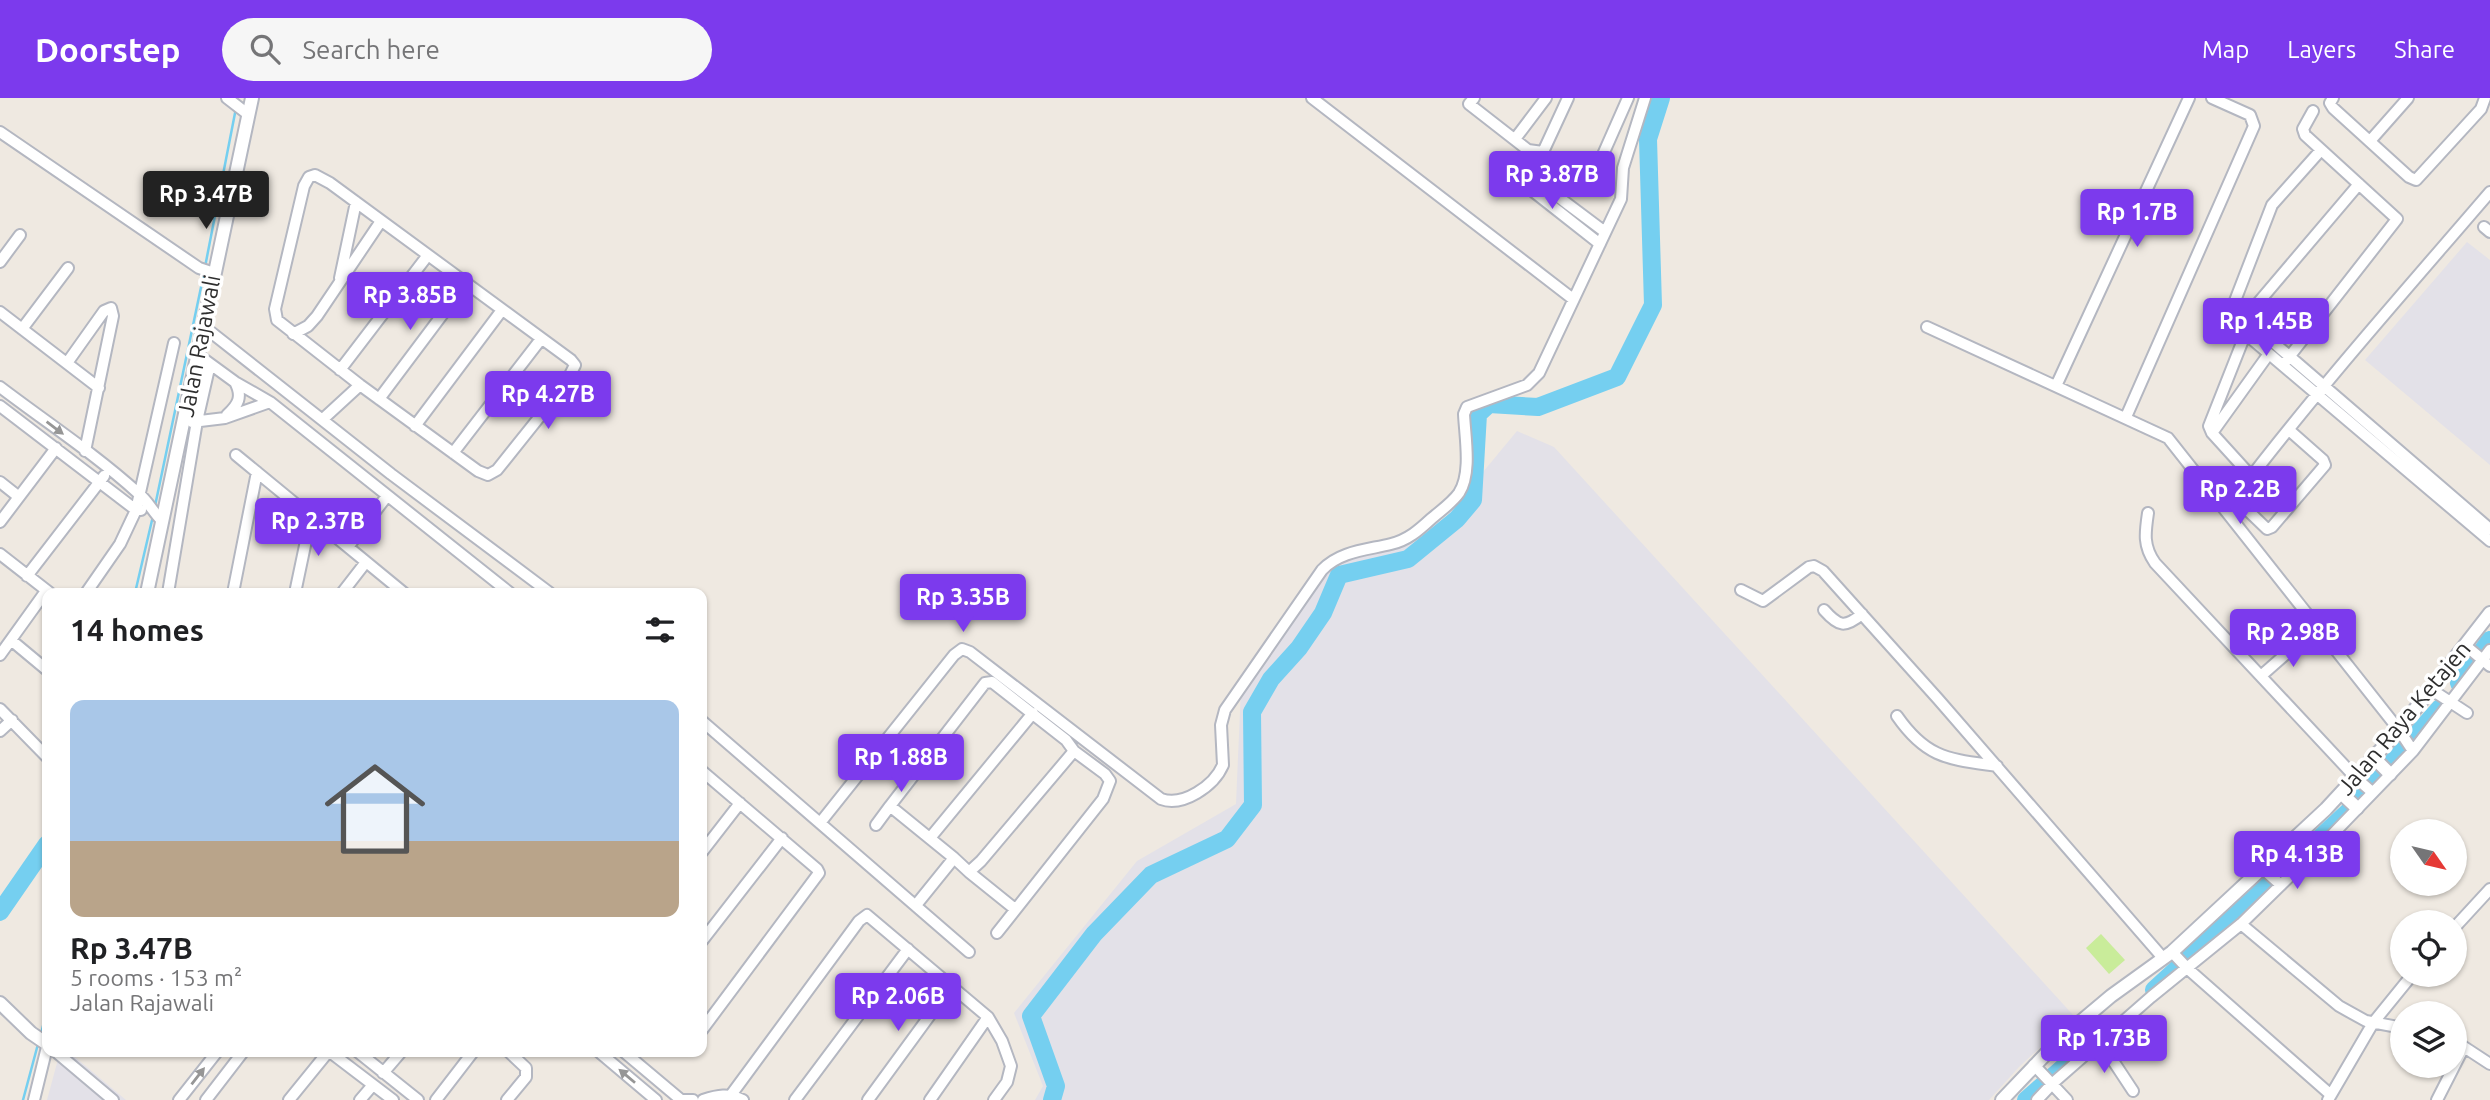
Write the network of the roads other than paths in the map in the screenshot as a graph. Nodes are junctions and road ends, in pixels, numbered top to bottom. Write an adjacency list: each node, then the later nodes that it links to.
1 (252, 98): 15 (street, Jalan Rajawali)
2 (1312, 98): 36 (street)
3 (1546, 98): 17 (street)
4 (1568, 98): 21 (street)
5 (1628, 98): 21 (street)
6 (1644, 98): 27 (street)
7 (2189, 98): 56 (street)
8 (2212, 98): 63 (street)
9 (2333, 98): 18 (street)
10 (2408, 98): 18 (street)
11 (2485, 98): 18 (street)
12 (229, 100): 15 (street)
13 (1468, 100): 17 (street)
14 (2313, 111): 20 (street)
15 (248, 113): 33 (street, Jalan Rajawali)
16 (0, 132): 33 (street)
17 (1515, 139): 19 (street)
18 (2370, 141)
19 (1528, 150): 21 (street); 22 (street)
20 (2321, 150): 23 (street); 37 (street)
21 (1543, 152)
22 (1514, 170): 27 (street); 29 (street)
23 (2360, 184): 40 (street); 50 (street)
24 (2490, 192): 59 (street)
25 (356, 202): 26 (street); 35 (street); 45 (street)
26 (381, 221): 30 (street); 35 (street)
27 (1605, 232): 29 (street)
28 (20, 235): 31 (street)
29 (1600, 244): 36 (street)
30 (428, 256): 34 (street); 53 (street)
31 (0, 262)
32 (68, 268): 43 (street)
33 (207, 271): 41 (street, Jalan Rajawali)
34 (466, 283): 38 (street); 60 (street)
35 (339, 284): 45 (street)
36 (1573, 299): 134 (street)
37 (2231, 306): 40 (street); 44 (street)
38 (502, 310): 46 (street); 67 (street)
39 (0, 312): 43 (street)
40 (2245, 318): 44 (street); 50 (street)
41 (203, 326): 48 (street, Jalan Rajawali); 65 (street)
42 (1927, 327): 56 (street)
43 (22, 329): 51 (street)
44 (2241, 332): 49 (street); 69 (street)
45 (293, 334): 53 (street)
46 (541, 339): 72 (street); 72 (street)
47 (174, 343): 79 (street)
48 (198, 355): 52 (street); 66 (street, Jalan Rajawali)
49 (2268, 355): 50 (street); 69 (street)
50 (2285, 361): 59 (street)
51 (67, 363): 58 (street); 58 (street)
52 (210, 364): 54 (street); 66 (street)
53 (340, 370): 55 (street)
54 (235, 382): 61 (street); 64 (street)
55 (360, 385): 60 (street); 65 (street)
56 (2056, 386): 63 (street)
57 (0, 387): 71 (street, one-way to 71)
58 (99, 388): 71 (street)
59 (2321, 392): 68 (street); 87 (street); 88 (street)
60 (379, 399): 67 (street)
61 (270, 402): 64 (street); 80 (street)
62 (0, 406): 70 (street)
63 (2126, 417): 123 (street)
64 (225, 418): 66 (street)
65 (323, 419): 102 (street)
66 (191, 422): 84 (street, Jalan Rajawali); 96 (street)
67 (415, 426): 72 (street)
68 (2289, 430): 76 (street); 76 (street)
69 (2212, 433): 76 (street)
70 (56, 448): 77 (street); 81 (street)
71 (85, 451): 74 (street)
72 (453, 453)
73 (236, 455): 75 (street)
74 (110, 468): 77 (street); 79 (street)
75 (257, 472): 85 (street); 97 (street)
76 (2252, 477)
77 (100, 481): 82 (street); 92 (street)
78 (0, 482): 81 (street)
79 (141, 495): 82 (street); 84 (street)
80 (387, 496): 89 (street); 101 (street)
81 (19, 497): 86 (street)
82 (136, 510): 84 (street); 94 (street)
83 (2148, 513): 114 (street)
84 (155, 514): 95 (street, Jalan Rajawali)
85 (312, 517): 89 (street); 98 (street)
86 (0, 522)
87 (2490, 529)
88 (2490, 541)
89 (348, 547): 91 (street)
90 (1, 558): 92 (street)
91 (366, 562): 99 (street); 100 (street)
92 (27, 576): 93 (street)
93 (43, 588)
94 (89, 588)
95 (148, 588)
96 (169, 588)
97 (234, 588)
98 (296, 588)
99 (346, 588)
100 (398, 588)
101 (504, 588)
102 (543, 588)
103 (1741, 590): 107 (street)
104 (42, 600): 109 (street)
105 (1824, 610): 107 (street)
106 (2490, 613): 110 (street, Jalan Raya Ketajen)
107 (1862, 614): 127 (street)
108 (2303, 639): 114 (street)
109 (11, 640): 111 (street); 113 (street)
110 (2468, 647): 112 (street); 115 (street, Jalan Raya Ketajen)
111 (0, 655)
112 (2486, 658): 115 (street)
113 (42, 666)
114 (2262, 675): 130 (street)
115 (2442, 696): 118 (street); 123 (street, Jalan Raya Ketajen); 124 (street)
116 (0, 709): 120 (street)
117 (1033, 713): 125 (street); 133 (street); 138 (street)
118 (2467, 713)
119 (1896, 716): 127 (street)
120 (12, 720): 122 (street); 126 (street)
121 (707, 725): 134 (street)
122 (0, 731)
123 (2401, 733): 124 (street); 128 (street, Jalan Raya Ketajen)
124 (2412, 749): 128 (street)
125 (1073, 751): 141 (street); 145 (street)
126 (42, 752)
127 (1997, 766): 152 (street)
128 (2382, 766): 130 (street, Jalan Raya Ketajen); 130 (street)
129 (707, 775): 132 (street)
130 (2365, 786): 131 (street, Jalan Raya Ketajen); 131 (street)
131 (2350, 802): 136 (street, Jalan Raya Ketajen); 136 (street)
132 (740, 803): 137 (street); 139 (street)
133 (890, 806): 135 (street); 138 (street)
134 (820, 823): 144 (street)
135 (876, 825)
136 (2322, 830): 142 (street, Jalan Raya Ketajen); 142 (street)
137 (782, 838): 149 (street); 157 (street)
138 (930, 838): 140 (street)
139 (707, 846)
140 (954, 858): 141 (street); 144 (street)
141 (969, 872): 145 (street)
142 (2273, 877): 147 (street); 152 (street, Jalan Raya Ketajen)
143 (2490, 889): 146 (street)
144 (916, 905): 151 (street)
145 (1014, 909): 148 (street)
146 (2467, 914)
147 (2241, 924): 152 (street); 158 (street)
148 (997, 933)
149 (707, 935)
150 (908, 949): 153 (street); 182 (street); 199 (street)
151 (969, 951)
152 (2177, 960): 161 (street); 176 (street, Jalan Raya Ketajen); 183 (street)
153 (952, 985): 156 (street); 200 (street)
154 (2402, 987): 158 (street)
155 (0, 1003): 160 (street)
156 (988, 1017): 201 (street); 202 (street)
157 (707, 1023)
158 (2372, 1023): 159 (street); 183 (street)
159 (2390, 1026)
160 (42, 1041)
161 (2100, 1041): 179 (street); 181 (street)
162 (42, 1048): 184 (street)
163 (2467, 1048): 175 (street)
164 (62, 1057): 185 (street)
165 (213, 1057): 186 (street, one-way to 165)
166 (239, 1057): 187 (street)
167 (325, 1057): 188 (street)
168 (335, 1057): 180 (street)
169 (364, 1057): 177 (street)
170 (397, 1057): 177 (street)
171 (469, 1057): 192 (street)
172 (514, 1057): 193 (street)
173 (605, 1057): 194 (street, one-way to 173)
174 (630, 1057): 195 (street)
175 (2489, 1059)
176 (2036, 1068): 179 (street); 203 (street, Jalan Raya Ketajen)
177 (383, 1073): 191 (street)
178 (2446, 1078): 206 (street)
179 (2051, 1082): 204 (street); 205 (street)
180 (372, 1086): 189 (street); 190 (street)
181 (2133, 1091)
182 (731, 1097): 197 (street); 198 (street)
183 (2330, 1097)
184 (34, 1100)
185 (113, 1100)
186 (179, 1100)
187 (205, 1100)
188 (289, 1100)
189 (360, 1100)
190 (393, 1100)
191 (418, 1100)
192 (436, 1100)
193 (508, 1100)
194 (656, 1100)
195 (680, 1100): 196 (street)
196 (693, 1100)
197 (703, 1100)
198 (743, 1100)
199 (795, 1100)
200 (869, 1100)
201 (930, 1100)
202 (994, 1100)
203 (2002, 1100)
204 (2037, 1100)
205 (2067, 1100)
206 (2437, 1100)

